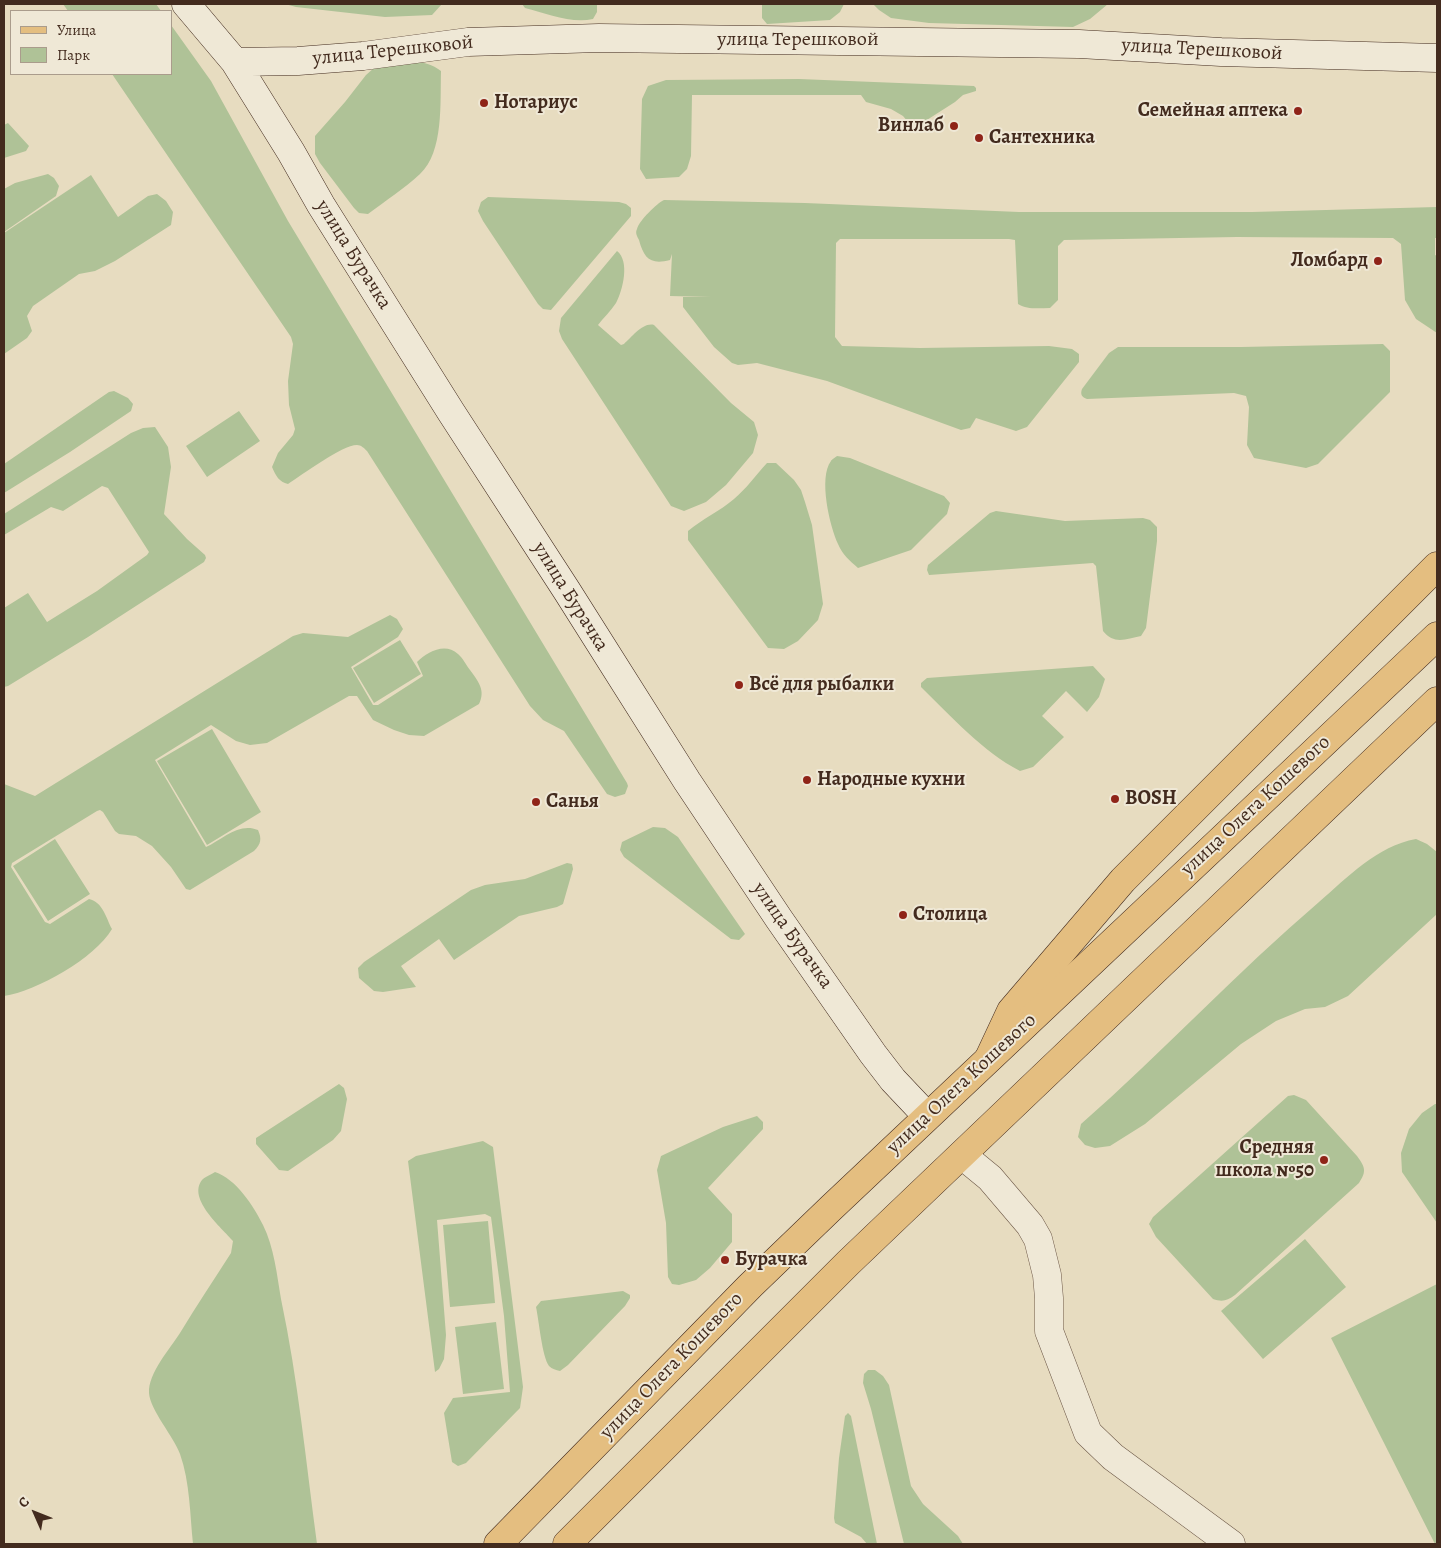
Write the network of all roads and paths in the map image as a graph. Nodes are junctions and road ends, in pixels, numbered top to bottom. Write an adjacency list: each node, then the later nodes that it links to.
1 (186, 4): 3 (main road)
2 (1437, 58): 3 (main road, улица Терешковой)
3 (235, 62): 8 (main road, улица Бурачка)
4 (1437, 566): 7 (main road)
5 (1437, 636): 7 (main road, улица Олега Кошевого)
6 (1437, 700): 9 (main road)
7 (989, 1058): 8 (main road, улица Олега Кошевого)
8 (927, 1116): 10 (main road, улица Олега Кошевого)
9 (962, 1155): 11 (main road); 12 (main road)
10 (498, 1544)
11 (567, 1544)
12 (1231, 1544)

